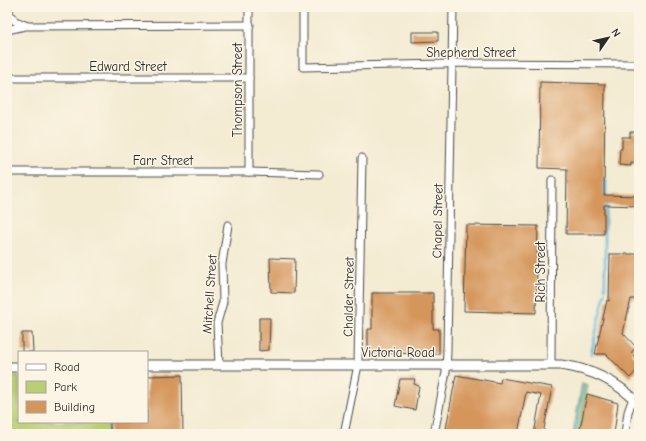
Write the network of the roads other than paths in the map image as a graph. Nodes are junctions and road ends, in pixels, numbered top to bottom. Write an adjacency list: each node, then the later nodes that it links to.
1 (8, 7): 5 (main road)
2 (250, 7): 7 (street, Thompson Street)
3 (303, 7): 9 (street, Shepherd Street)
4 (453, 7): 9 (street, Chapel Street)
5 (7, 11): 6 (street)
6 (25, 26): 7 (street); 8 (street)
7 (250, 26): 12 (street, Thompson Street)
8 (7, 30)
9 (452, 63): 10 (street, Shepherd Street); 23 (street, Chapel Street)
10 (639, 64)
11 (7, 78): 12 (street, Edward Street)
12 (250, 78): 15 (street, Thompson Street)
13 (362, 158): 22 (street, Chalder Street)
14 (7, 172): 15 (street, Farr Street)
15 (249, 172): 16 (street, Farr Street)
16 (319, 174)
17 (552, 180): 19 (street, Rich Street)
18 (228, 226): 21 (street, Mitchell Street)
19 (551, 364): 23 (main road, Victoria Road); 26 (main road, Victoria Road)
20 (148, 365): 21 (main road, Victoria Road)
21 (218, 365): 22 (main road, Victoria Road)
22 (358, 365): 23 (main road, Victoria Road); 27 (street, Chalder Street)
23 (446, 365): 28 (street, Chapel Street)
24 (7, 367): 25 (main road)
25 (18, 367)
26 (636, 401): 29 (street)
27 (344, 434)
28 (434, 434)
29 (625, 434)

